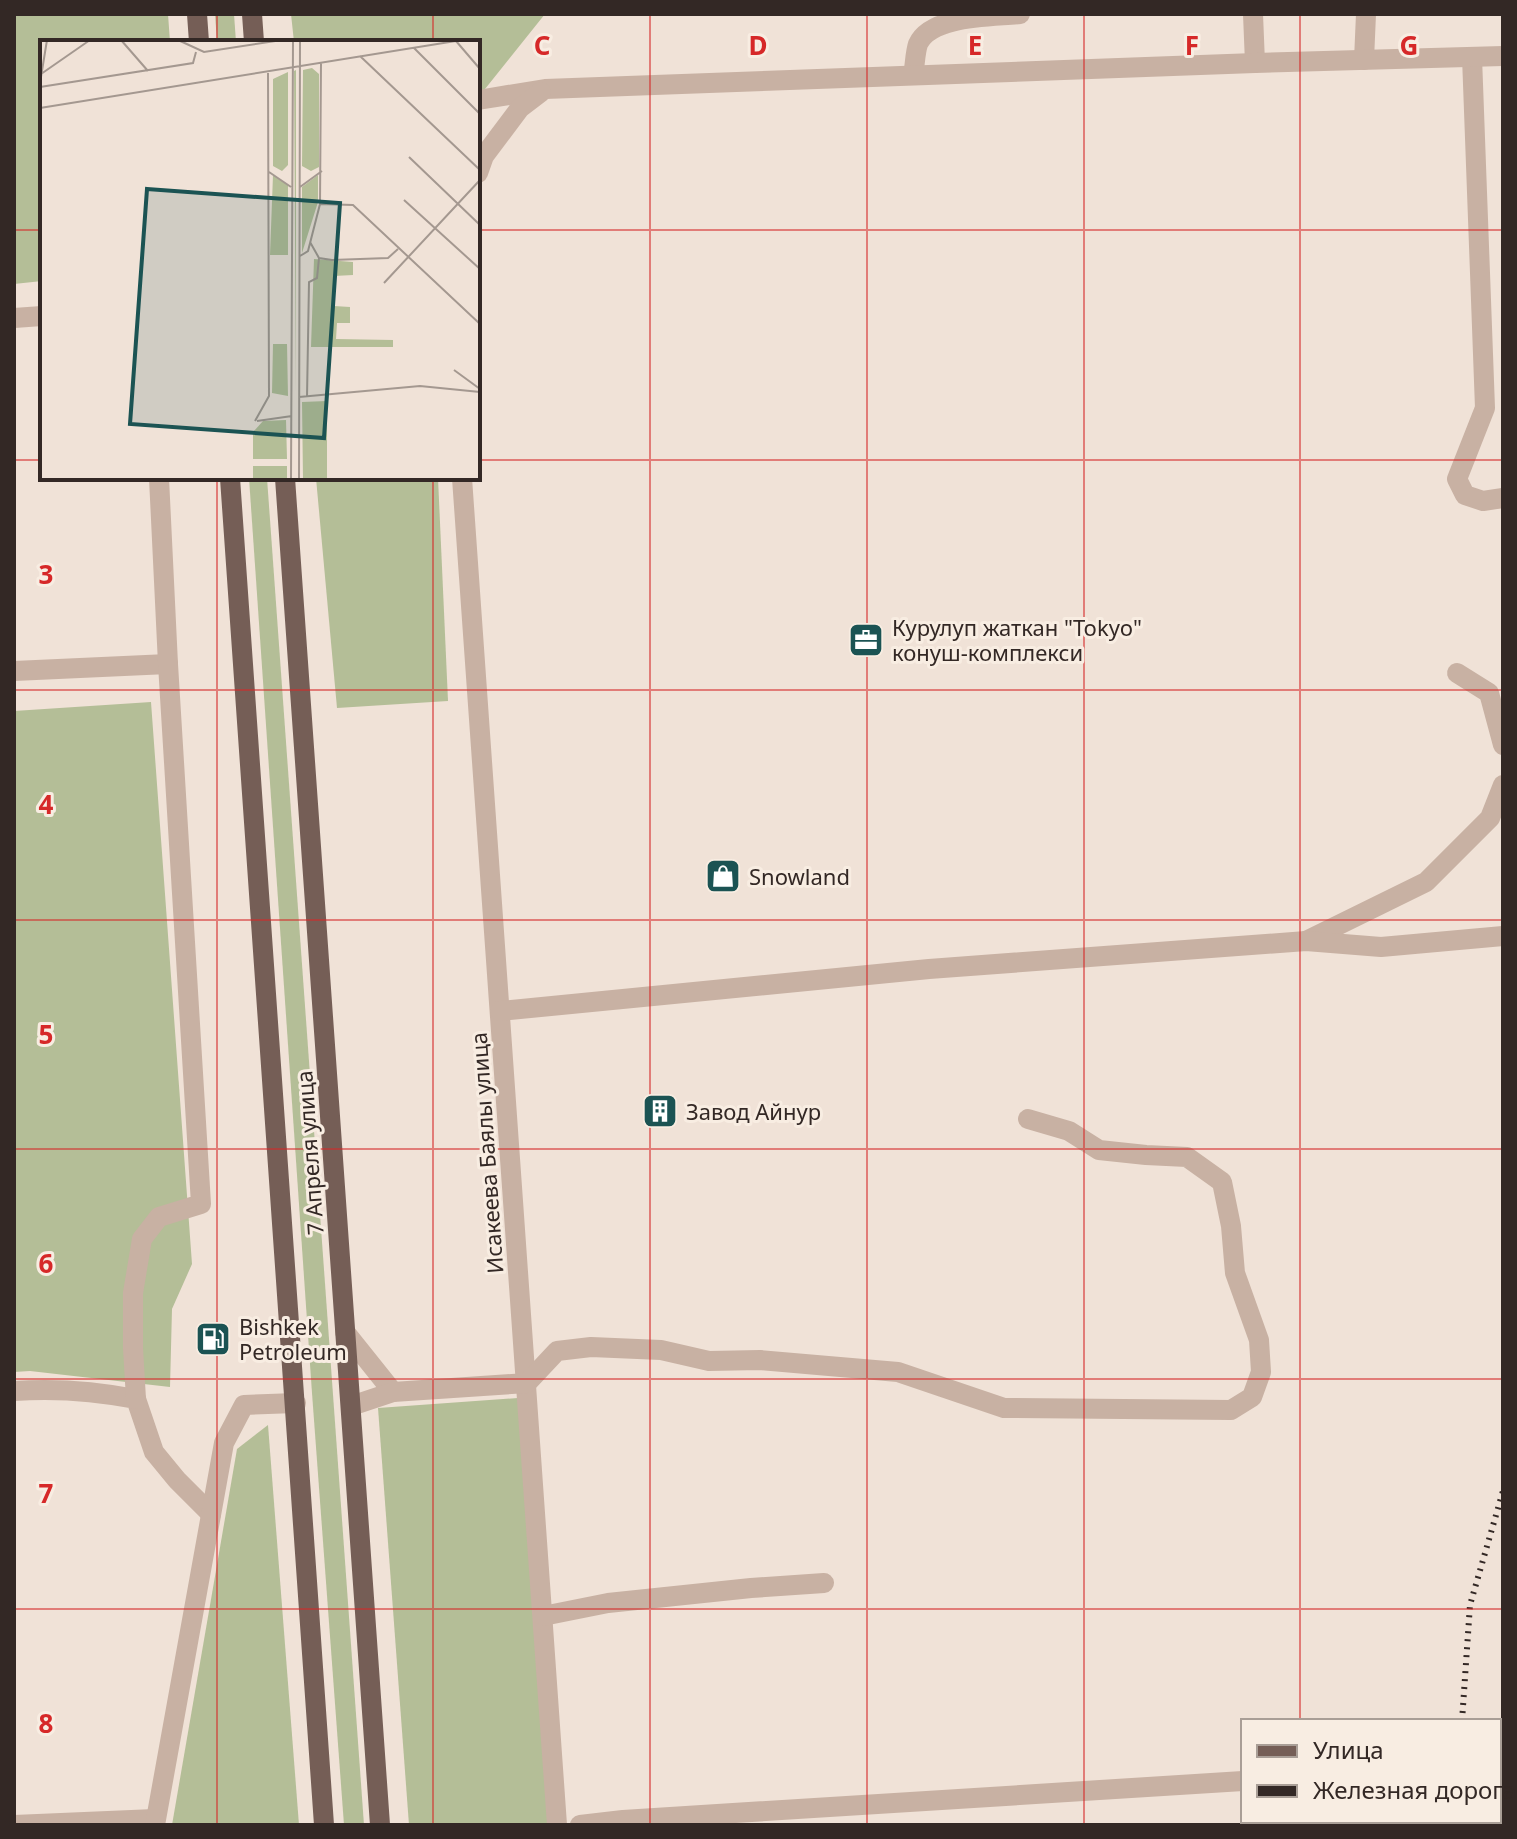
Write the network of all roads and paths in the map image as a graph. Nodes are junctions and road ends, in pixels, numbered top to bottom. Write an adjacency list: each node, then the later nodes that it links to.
1 (197, 14): 6 (main road)
2 (252, 14): 7 (main road)
3 (1020, 14): 12 (street)
4 (1253, 14): 11 (street)
5 (1366, 14): 10 (street)
6 (199, 40)
7 (254, 40)
8 (1503, 56): 9 (street)
9 (1472, 57): 10 (street); 22 (street)
10 (1364, 60): 11 (street)
11 (1255, 63): 12 (street)
12 (913, 75): 13 (street)
13 (545, 89): 14 (street); 15 (street)
14 (480, 100)
15 (480, 167)
16 (40, 316): 17 (street)
17 (14, 318)
18 (159, 480): 23 (street)
19 (230, 480): 37 (main road, 7 Апреля улица)
20 (285, 480): 32 (main road, 7 Апреля улица)
21 (462, 480): 30 (street, Исакеева Баялы улица)
22 (1503, 498)
23 (168, 664): 24 (street); 36 (street)
24 (14, 671)
25 (1457, 673): 26 (street)
26 (1503, 745)
27 (1503, 785): 29 (street)
28 (1503, 936): 29 (street)
29 (1306, 941): 30 (street)
30 (500, 1011): 33 (street, Исакеева Баялы улица)
31 (1028, 1119): 33 (street)
32 (345, 1332): 35 (street); 38 (main road, 7 Апреля улица)
33 (527, 1383): 35 (street); 41 (street, Исакеева Баялы улица)
34 (14, 1391): 36 (street)
35 (393, 1392): 38 (street)
36 (136, 1399): 39 (street)
37 (296, 1403): 39 (street); 46 (main road, 7 Апреля улица)
38 (351, 1406): 47 (main road, 7 Апреля улица)
39 (211, 1514): 44 (street)
40 (824, 1583): 41 (street)
41 (543, 1616): 48 (street, Исакеева Баялы улица)
42 (1241, 1781): 43 (street)
43 (791, 1817): 49 (street)
44 (155, 1822): 45 (street)
45 (14, 1825)
46 (324, 1825)
47 (380, 1825)
48 (557, 1825)
49 (580, 1825)

